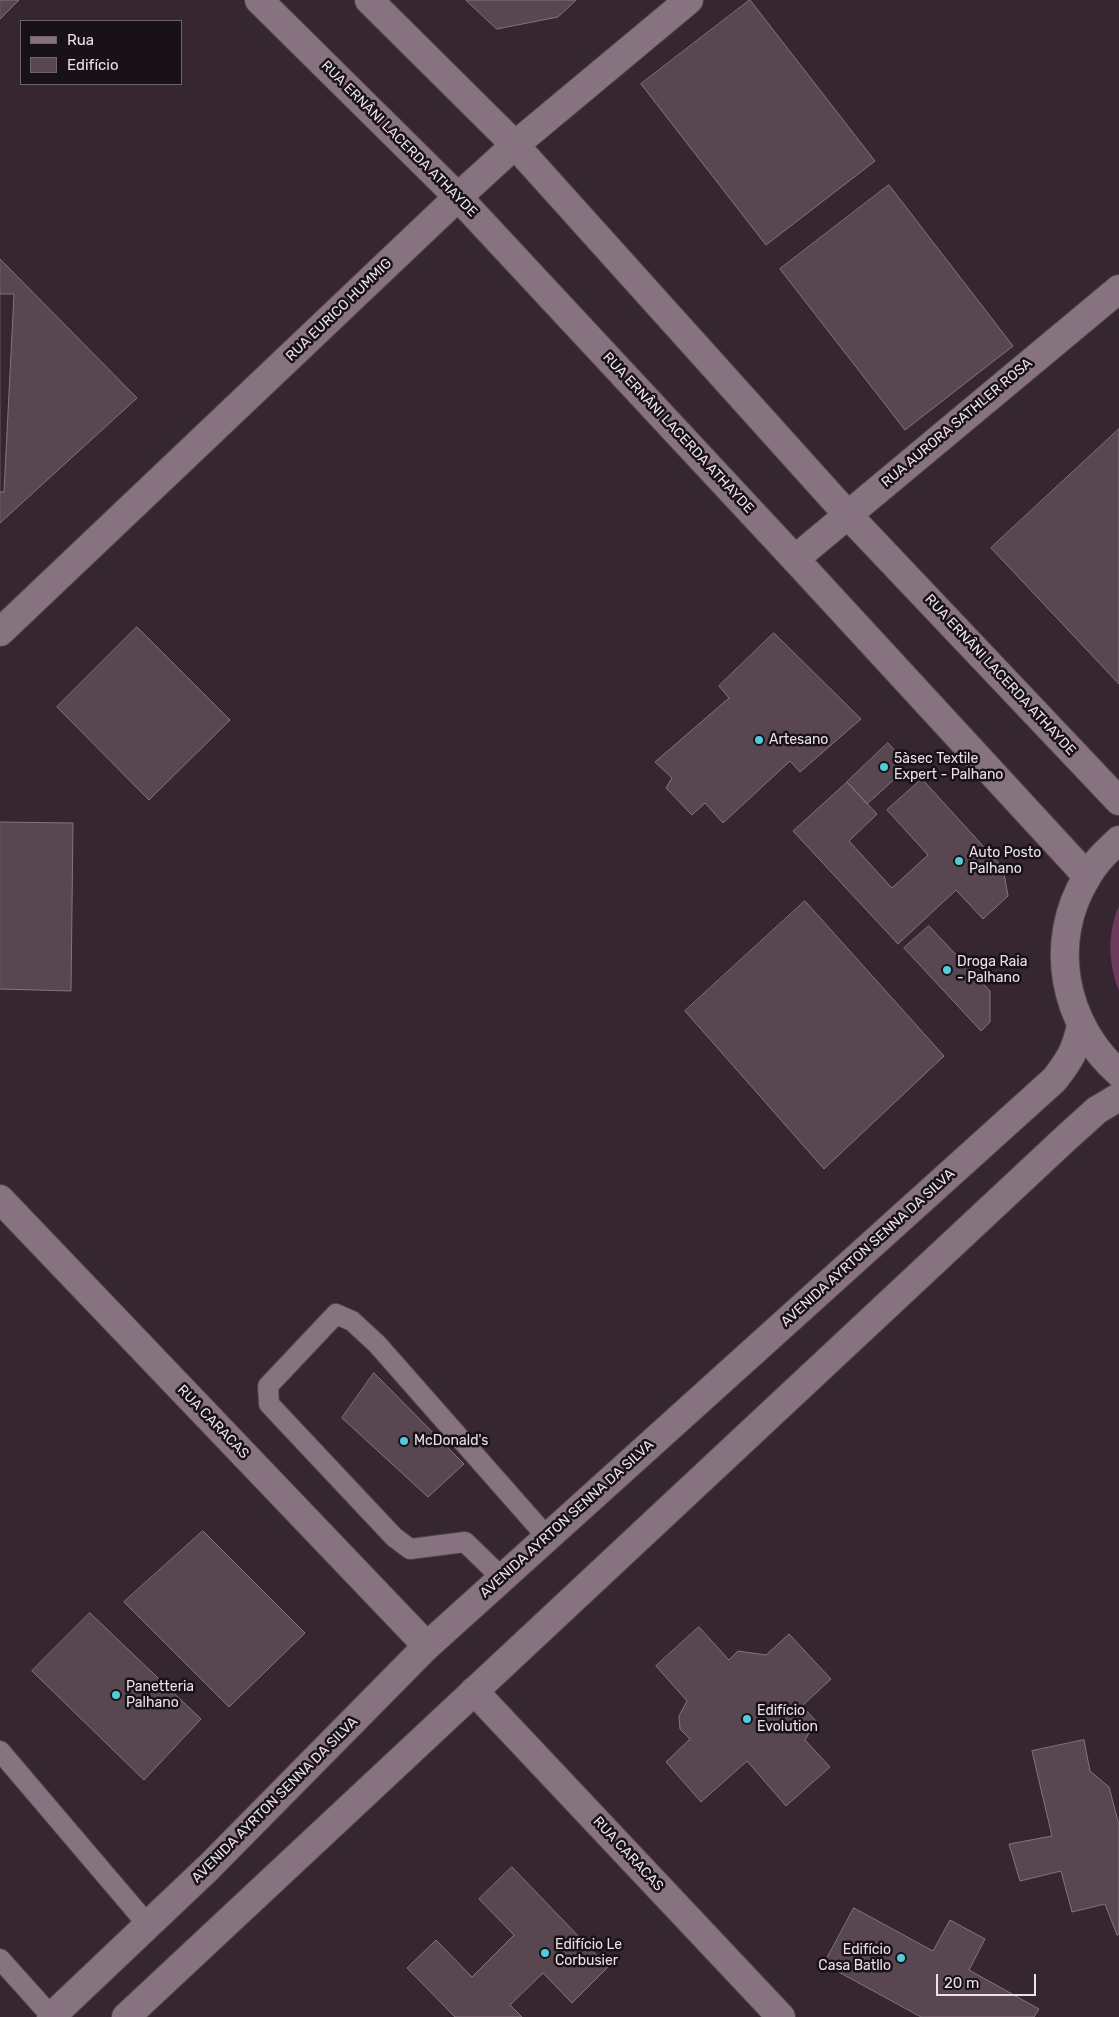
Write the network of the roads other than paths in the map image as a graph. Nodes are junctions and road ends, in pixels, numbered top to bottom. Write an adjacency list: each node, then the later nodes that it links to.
1 (259, 0): 5 (street, RUA ERNÂNI LACERDA ATHAYDE)
2 (369, 0): 4 (street, RUA ERNÂNI LACERDA ATHAYDE)
3 (689, 0): 4 (street, RUA EURICO HUMMIG)
4 (515, 145): 5 (street, RUA EURICO HUMMIG); 7 (street, RUA ERNÂNI LACERDA ATHAYDE)
5 (458, 197): 8 (street, RUA ERNÂNI LACERDA ATHAYDE); 9 (street, RUA EURICO HUMMIG)
6 (1119, 289): 7 (street, RUA AURORA SATHLER ROSA)
7 (847, 514): 8 (street, RUA AURORA SATHLER ROSA); 10 (street, RUA ERNÂNI LACERDA ATHAYDE)
8 (795, 559): 12 (street, RUA ERNÂNI LACERDA ATHAYDE)
9 (0, 632)
10 (1119, 801)
11 (1119, 840): 12 (street)
12 (1087, 876): 13 (street)
13 (1081, 1026): 14 (street); 17 (street, AVENIDA AYRTON SENNA DA SILVA)
14 (1119, 1073)
15 (1119, 1097): 20 (street)
16 (0, 1199): 19 (street, RUA CARACAS)
17 (547, 1537): 18 (street, AVENIDA AYRTON SENNA DA SILVA); 18 (lane)
18 (502, 1578): 19 (street, AVENIDA AYRTON SENNA DA SILVA)
19 (427, 1646): 22 (street, AVENIDA AYRTON SENNA DA SILVA)
20 (474, 1691): 25 (street); 26 (street, RUA CARACAS)
21 (0, 1751): 22 (lane)
22 (148, 1925): 24 (street, AVENIDA AYRTON SENNA DA SILVA)
23 (0, 1959): 24 (lane)
24 (51, 2017)
25 (126, 2017)
26 (782, 2017)

